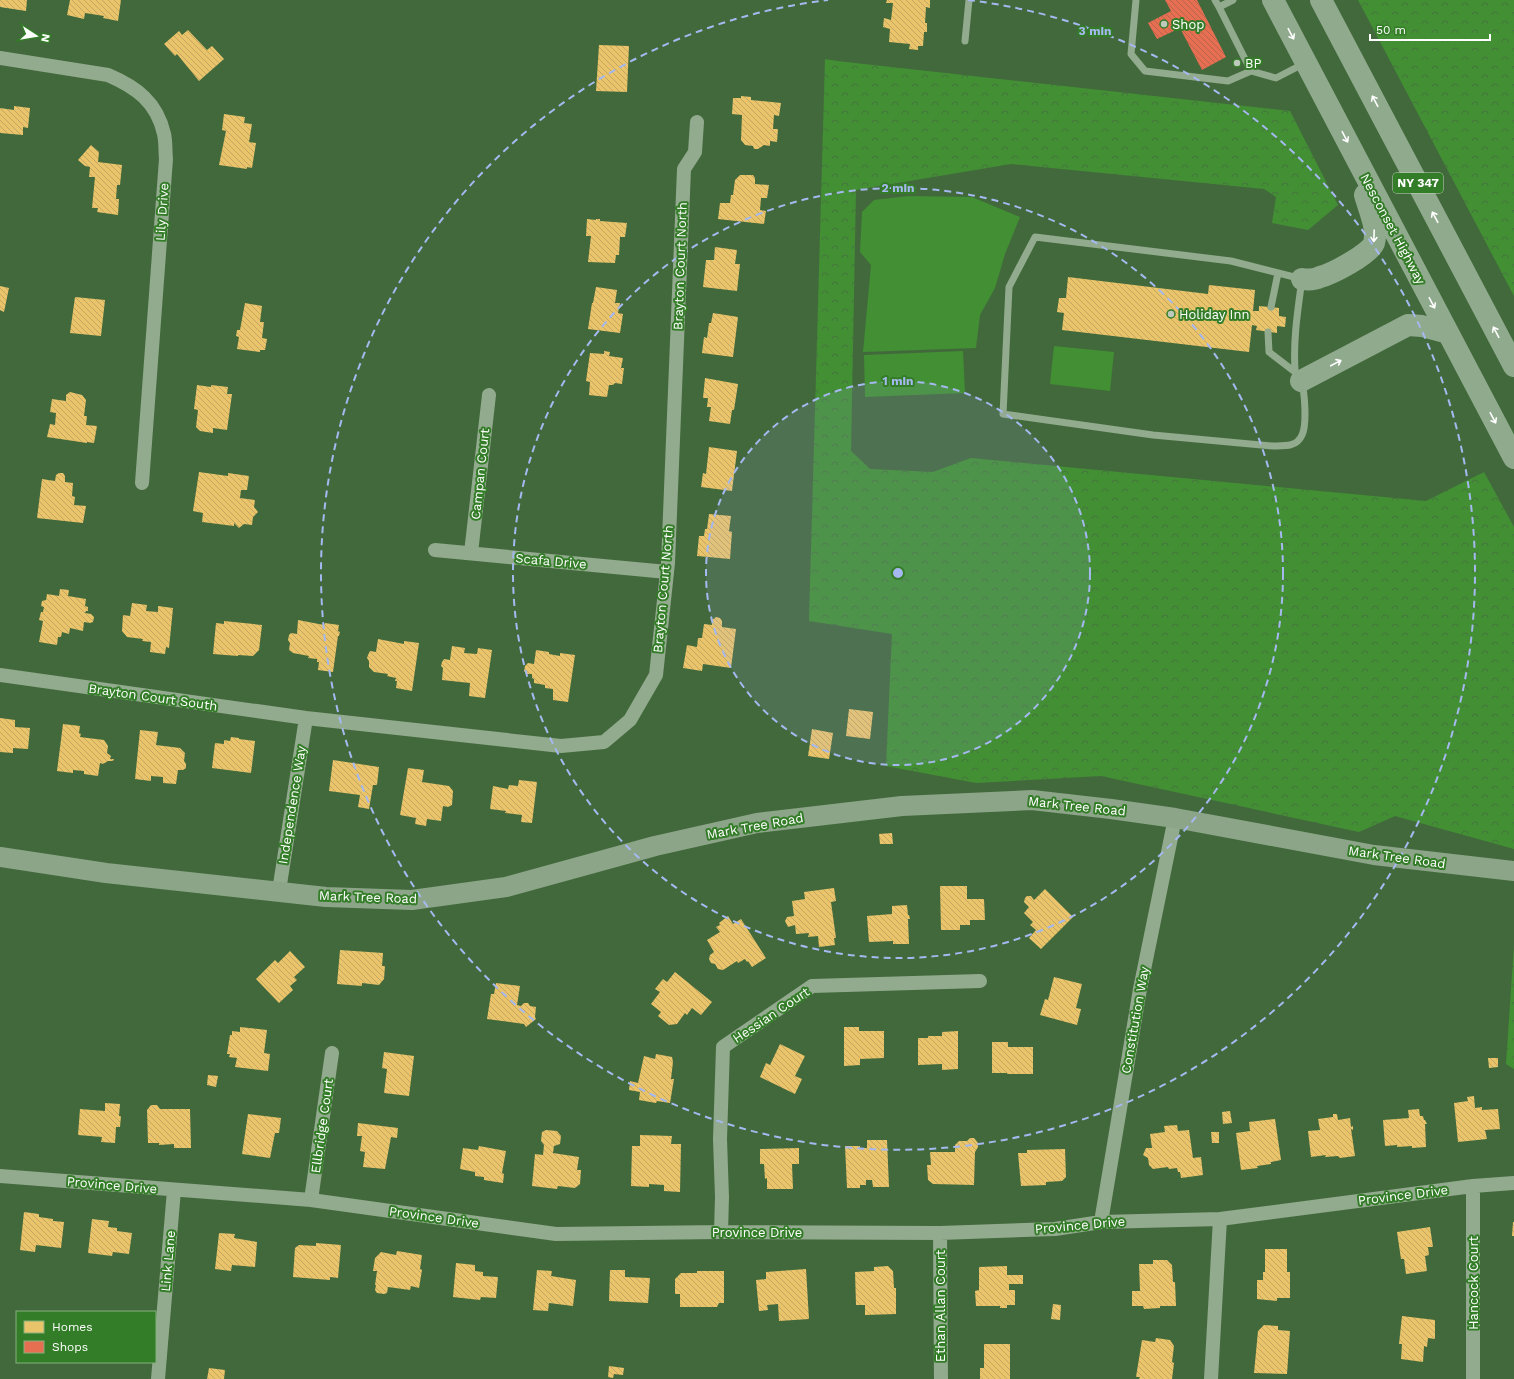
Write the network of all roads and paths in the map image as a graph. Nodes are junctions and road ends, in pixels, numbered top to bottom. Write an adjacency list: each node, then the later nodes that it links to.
1 (969, 0): 8 (lane)
2 (1136, 0): 11 (lane)
3 (1214, 0): 7 (lane)
4 (1233, 0): 7 (lane)
5 (1273, 0): 10 (highway, Nesconset Highway / NY 347, one-way to 10)
6 (1322, 0): 19 (highway, NY 347, one-way to 6)
7 (1219, 7): 11 (lane)
8 (965, 41)
9 (0, 58): 23 (street, Lily Drive)
10 (1306, 63): 11 (lane); 13 (highway, Nesconset Highway / NY 347, one-way to 13)
11 (1251, 71)
12 (697, 122): 26 (street, Brayton Court North)
13 (1355, 157): 15 (highway, one-way to 15); 18 (highway, Nesconset Highway / NY 347, one-way to 18)
14 (1278, 273): 15 (lane); 16 (lane); 20 (lane)
15 (1302, 279): 20 (lane)
16 (1271, 307)
17 (1268, 332): 20 (lane)
18 (1448, 333): 20 (highway, one-way to 18); 22 (highway, Nesconset Highway / NY 347, one-way to 22)
19 (1514, 366)
20 (1298, 377)
21 (489, 395): 25 (street, Campan Court)
22 (1514, 458)
23 (142, 484)
24 (435, 550): 25 (street, Scafa Drive)
25 (471, 553): 26 (street, Scafa Drive)
26 (667, 572): 28 (street, Brayton Court North)
27 (0, 675): 28 (street, Brayton Court South)
28 (306, 718): 32 (street, Independence Way)
29 (1175, 818): 31 (main road, Mark Tree Road); 32 (main road, Mark Tree Road); 41 (street, Constitution Way)
30 (0, 857): 32 (main road, Mark Tree Road)
31 (1514, 871)
32 (279, 891)
33 (980, 982): 42 (street, Hessian Court)
34 (332, 1052): 39 (street, Ellbridge Court)
35 (0, 1176): 38 (street, Province Drive)
36 (1514, 1183): 37 (street, Province Drive)
37 (1473, 1186): 40 (street, Province Drive); 47 (street, Hancock Court)
38 (174, 1190): 39 (street, Province Drive); 44 (street, Link Lane)
39 (312, 1200): 42 (street, Province Drive)
40 (1220, 1219): 41 (street, Province Drive); 46 (street)
41 (1101, 1222): 43 (street, Province Drive)
42 (721, 1232): 43 (street, Province Drive)
43 (940, 1233): 45 (street, Ethan Allan Court)
44 (158, 1379)
45 (941, 1379)
46 (1211, 1379)
47 (1473, 1379)

